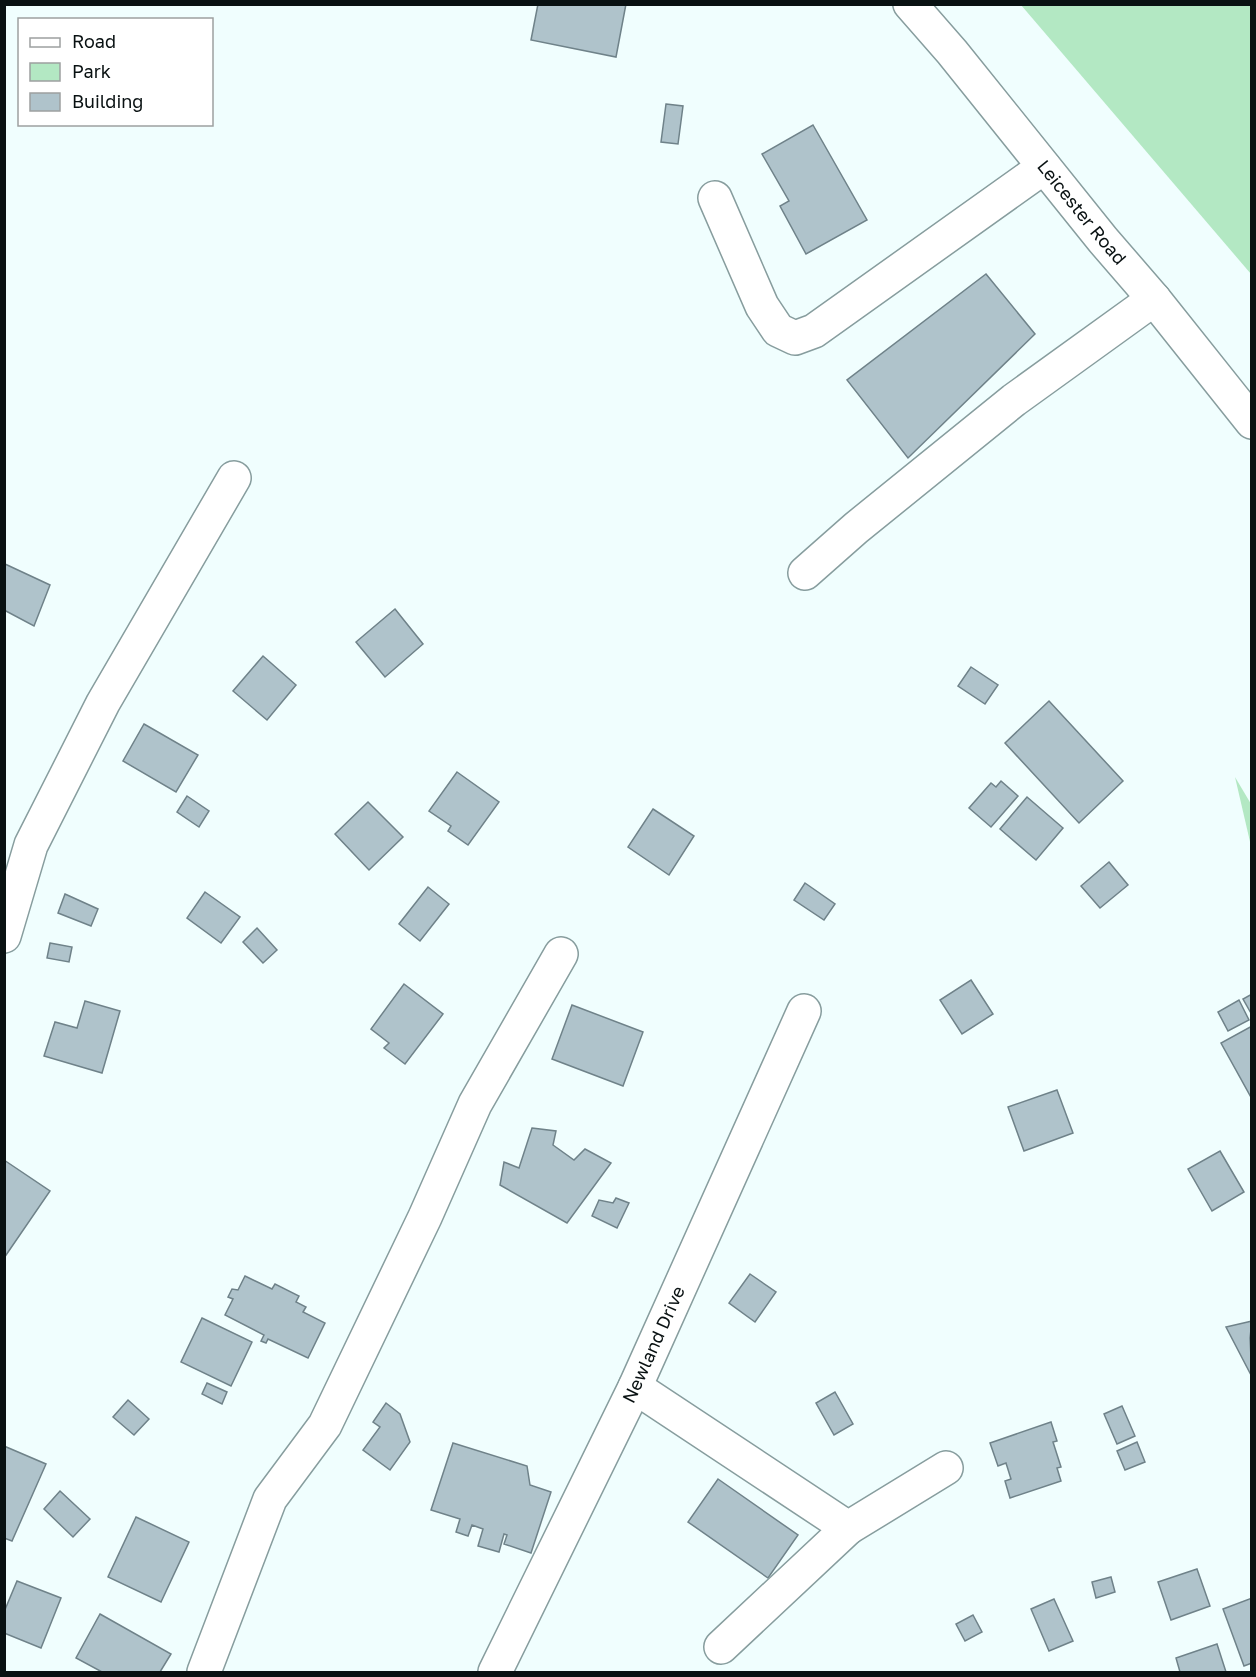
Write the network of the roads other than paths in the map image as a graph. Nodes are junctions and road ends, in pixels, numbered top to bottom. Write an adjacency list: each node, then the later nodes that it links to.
1 (910, 4): 2 (street, Leicester Road)
2 (1044, 167): 3 (street); 4 (street, Leicester Road)
3 (716, 198)
4 (1154, 299): 5 (street, Leicester Road); 7 (street)
5 (1251, 422)
6 (234, 478): 8 (street)
7 (805, 573)
8 (4, 936)
9 (561, 954): 15 (street)
10 (804, 1011): 11 (street, Newland Drive)
11 (635, 1387): 13 (street); 16 (street, Newland Drive)
12 (946, 1468): 13 (street)
13 (848, 1528): 14 (street)
14 (721, 1647)
15 (204, 1672)
16 (495, 1672)

